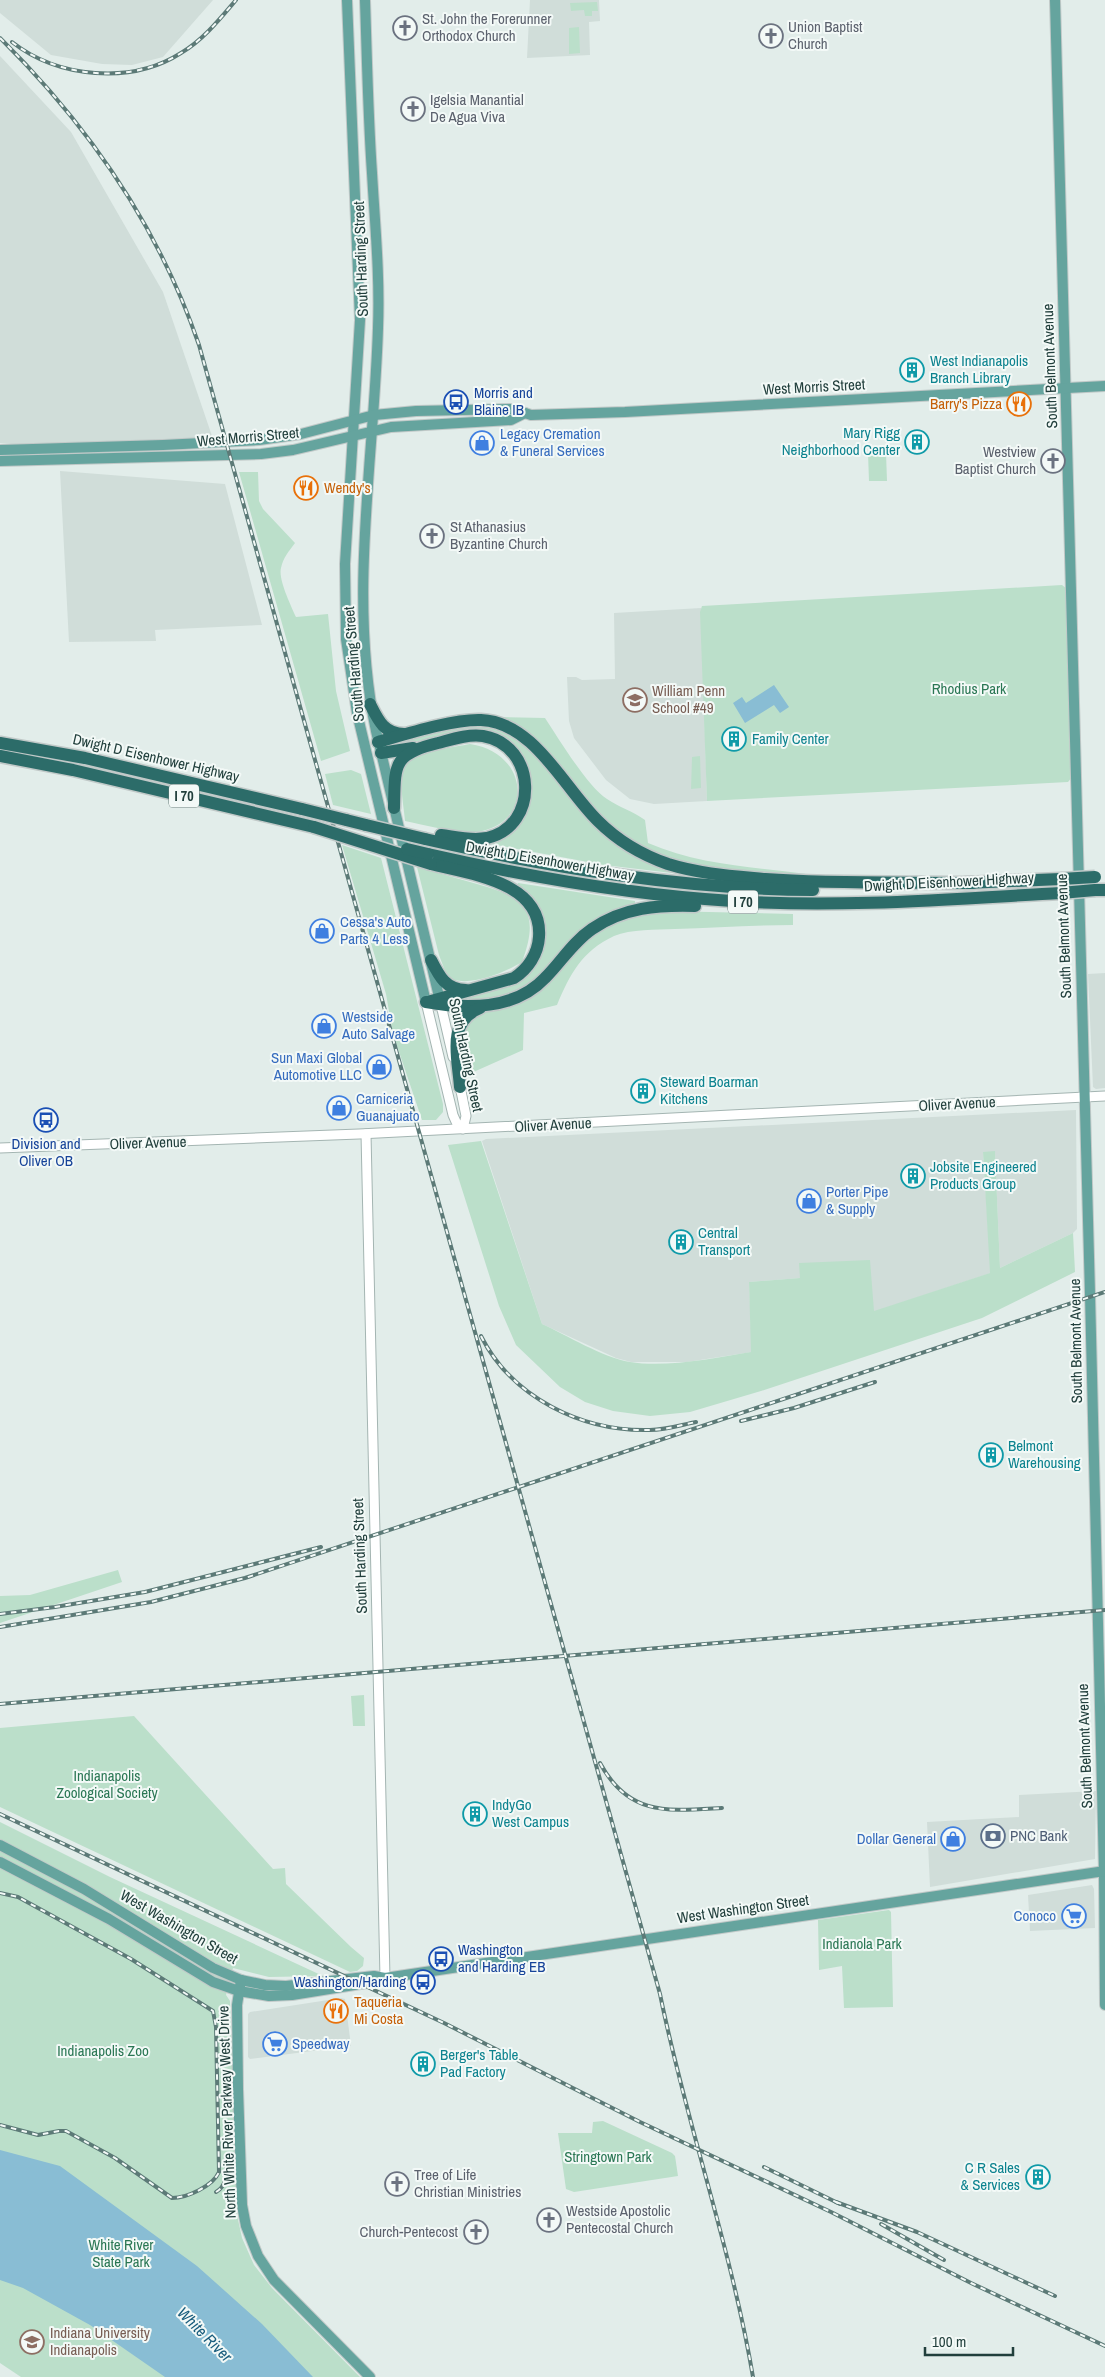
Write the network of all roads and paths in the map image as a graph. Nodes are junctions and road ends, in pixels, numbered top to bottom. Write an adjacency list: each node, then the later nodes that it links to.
1 (347, 0): 8 (main road, South Harding Street)
2 (365, 0): 7 (main road, South Harding Street)
3 (1055, 0): 5 (main road, South Belmont Avenue)
4 (1105, 386): 5 (main road, West Morris Street)
5 (1065, 388): 6 (main road, West Morris Street); 34 (main road, South Belmont Avenue)
6 (525, 413): 7 (main road, West Morris Street); 9 (main road, West Morris Street)
7 (374, 415): 8 (main road, West Morris Street); 9 (main road, South Harding Street)
8 (355, 420): 10 (main road, South Harding Street); 11 (main road, West Morris Street)
9 (372, 431): 10 (main road, West Morris Street); 13 (main road, South Harding Street)
10 (354, 435): 12 (main road, West Morris Street); 19 (main road, South Harding Street)
11 (0, 450)
12 (0, 461)
13 (370, 704): 14 (highway); 17 (main road, South Harding Street)
14 (409, 734): 17 (highway); 24 (highway)
15 (0, 743): 21 (highway, Dwight D Eisenhower Highway / I 70, bridge)
16 (420, 747): 17 (highway); 20 (highway); 21 (highway)
17 (380, 748): 19 (main road); 20 (main road, South Harding Street)
18 (0, 756): 22 (highway, Dwight D Eisenhower Highway / I 70, bridge)
19 (367, 756): 29 (main road, South Harding Street)
20 (394, 808): 27 (main road, South Harding Street)
21 (424, 835): 24 (highway, Dwight D Eisenhower Highway / I 70)
22 (430, 859): 26 (highway, Dwight D Eisenhower Highway / I 70); 28 (highway)
23 (1100, 876): 24 (highway, Dwight D Eisenhower Highway / I 70, bridge)
24 (973, 883)
25 (1100, 890): 26 (highway, Dwight D Eisenhower Highway / I 70, bridge)
26 (830, 903): 31 (highway)
27 (431, 960): 28 (highway); 30 (main road, South Harding Street)
28 (473, 990): 30 (highway)
29 (426, 1002): 30 (highway); 35 (street, South Harding Street)
30 (440, 1002): 31 (highway); 32 (street, South Harding Street)
31 (486, 1006): 32 (highway)
32 (460, 1087): 35 (street, South Harding Street)
33 (1105, 1096): 34 (street, Oliver Avenue)
34 (1084, 1097): 35 (street, Oliver Avenue); 40 (main road, South Belmont Avenue)
35 (463, 1129): 36 (street, Oliver Avenue)
36 (366, 1134): 37 (street, Oliver Avenue); 41 (street, South Harding Street)
37 (0, 1148)
38 (0, 1845): 42 (main road, West Washington Street)
39 (0, 1862): 43 (main road, West Washington Street)
40 (1104, 1871): 41 (main road, West Washington Street); 44 (main road, South Belmont Avenue)
41 (385, 1978): 42 (main road, West Washington Street); 43 (main road, West Washington Street)
42 (241, 1980): 43 (main road, North White River Parkway West Drive)
43 (239, 1991): 45 (main road, North White River Parkway West Drive)
44 (1105, 2005)
45 (370, 2377)

